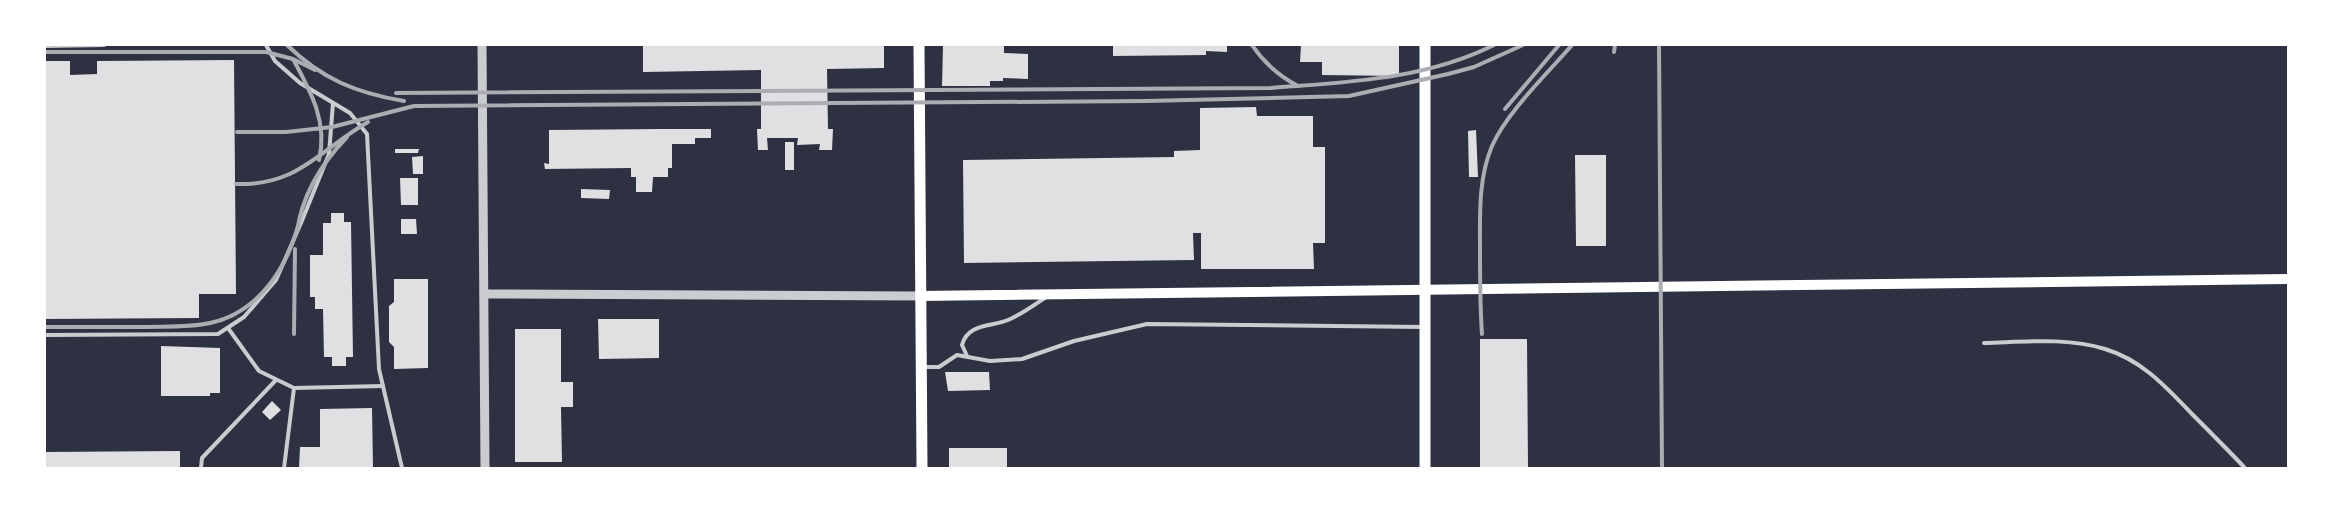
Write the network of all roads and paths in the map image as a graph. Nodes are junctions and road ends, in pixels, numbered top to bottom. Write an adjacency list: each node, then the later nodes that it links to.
1 (104, 45): 6 (lane)
2 (266, 45): 7 (lane)
3 (482, 45): 9 (street)
4 (919, 45): 10 (main road)
5 (1425, 45): 12 (main road)
6 (45, 46)
7 (333, 103): 13 (lane); 19 (lane)
8 (2288, 278): 11 (main road)
9 (484, 294): 10 (street); 24 (street)
10 (921, 296): 11 (main road); 17 (main road)
11 (1048, 296): 16 (lane)
12 (1426, 327): 16 (lane); 26 (main road)
13 (228, 328): 14 (lane); 18 (lane)
14 (45, 335)
15 (1984, 343): 27 (lane)
16 (967, 356): 17 (lane)
17 (922, 367): 25 (main road)
18 (276, 380): 20 (lane); 21 (lane)
19 (383, 386): 20 (lane); 23 (lane)
20 (294, 388): 22 (lane)
21 (201, 468)
22 (284, 468)
23 (402, 468)
24 (485, 468)
25 (922, 468)
26 (1426, 468)
27 (2246, 468)

